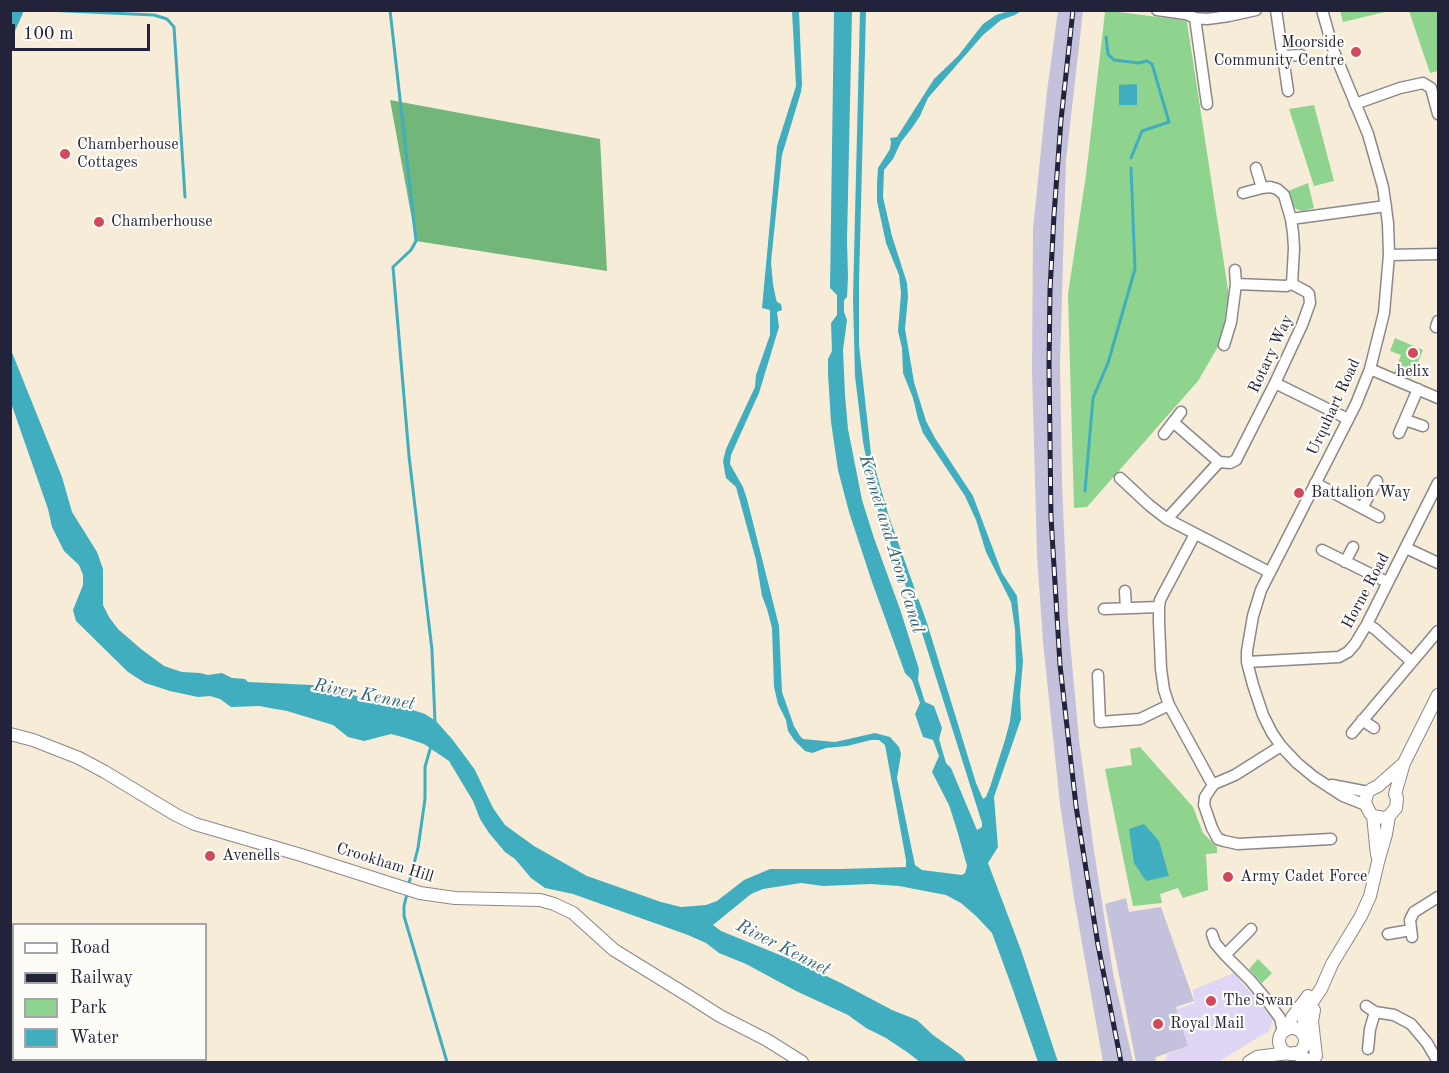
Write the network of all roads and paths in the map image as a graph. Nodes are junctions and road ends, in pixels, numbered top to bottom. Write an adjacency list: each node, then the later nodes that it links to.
1 (1157, 10): 6 (street)
2 (1256, 10): 5 (street)
3 (1276, 10): 8 (street)
4 (1322, 10): 11 (street, Urquhart Road)
5 (1229, 14): 6 (street)
6 (1194, 18): 10 (street)
7 (1300, 55): 8 (street)
8 (1284, 56): 9 (street)
9 (1288, 91)
10 (1207, 104)
11 (1355, 104): 12 (street); 16 (street, Urquhart Road)
12 (1438, 114)
13 (1256, 168): 14 (street)
14 (1262, 188): 15 (street); 17 (street)
15 (1243, 193)
16 (1386, 206): 17 (street); 19 (street, Urquhart Road)
17 (1291, 219): 22 (street)
18 (1438, 254): 19 (street)
19 (1389, 255): 24 (street, Urquhart Road)
20 (1234, 270): 21 (street)
21 (1236, 284): 22 (street); 23 (street)
22 (1292, 284): 25 (street, Rotary Way)
23 (1224, 345)
24 (1370, 369): 26 (street); 29 (street, Urquhart Road)
25 (1275, 383): 29 (street); 35 (street, Rotary Way)
26 (1418, 389): 27 (street); 30 (street)
27 (1438, 398)
28 (1181, 412): 31 (street)
29 (1348, 419): 38 (street, Urquhart Road)
30 (1405, 420): 32 (street); 33 (street)
31 (1173, 422): 34 (street); 35 (street)
32 (1423, 426)
33 (1399, 433)
34 (1164, 434)
35 (1219, 462): 42 (street, Rotary Way)
36 (1120, 478): 42 (street)
37 (1377, 481): 40 (street)
38 (1315, 483): 40 (street); 49 (street, Urquhart Road)
39 (1438, 483): 45 (street, Horne Road)
40 (1362, 508): 41 (street)
41 (1379, 517)
42 (1167, 519): 43 (street)
43 (1195, 534): 49 (street); 52 (street)
44 (1353, 547): 47 (street)
45 (1406, 548): 48 (street); 50 (street, Horne Road)
46 (1322, 550): 47 (street)
47 (1345, 561): 50 (street)
48 (1438, 563)
49 (1269, 572): 57 (street, Urquhart Road)
50 (1387, 582): 55 (street, Horne Road)
51 (1125, 591): 53 (street)
52 (1159, 607): 53 (street); 61 (street)
53 (1126, 608): 54 (street)
54 (1104, 609)
55 (1367, 624): 57 (street, Horne Road); 58 (street)
56 (1438, 631): 58 (street)
57 (1247, 662): 68 (street, Urquhart Road)
58 (1412, 662): 62 (street)
59 (1098, 675): 63 (street)
60 (1438, 695): 69 (street)
61 (1169, 705): 63 (street); 70 (street)
62 (1362, 720): 64 (street); 67 (street)
63 (1119, 721): 66 (street)
64 (1374, 728)
65 (10, 734): 91 (street, Crookham Hill)
66 (1119, 734)
67 (1352, 734)
68 (1281, 746): 70 (street); 72 (street, Urquhart Road)
69 (1404, 763): 71 (street); 72 (street)
70 (1214, 784): 75 (street)
71 (1395, 794): 72 (street); 73 (street)
72 (1371, 800): 73 (street); 77 (street)
73 (1389, 816): 77 (street)
74 (1331, 839): 75 (street)
75 (1319, 840): 76 (street)
76 (1319, 853)
77 (1378, 862): 83 (street)
78 (1438, 897): 81 (street)
79 (1251, 929): 82 (street)
80 (1212, 934): 82 (street)
81 (1388, 934)
82 (1225, 955): 86 (street)
83 (1332, 964): 84 (street); 86 (street)
84 (1321, 989): 85 (street); 89 (street)
85 (1304, 1039): 86 (street); 86 (street); 89 (street)
86 (1286, 1042): 88 (street); 89 (street)
87 (1368, 1049): 90 (street)
88 (1253, 1060)
89 (1316, 1060)
90 (1434, 1061)
91 (802, 1062)

